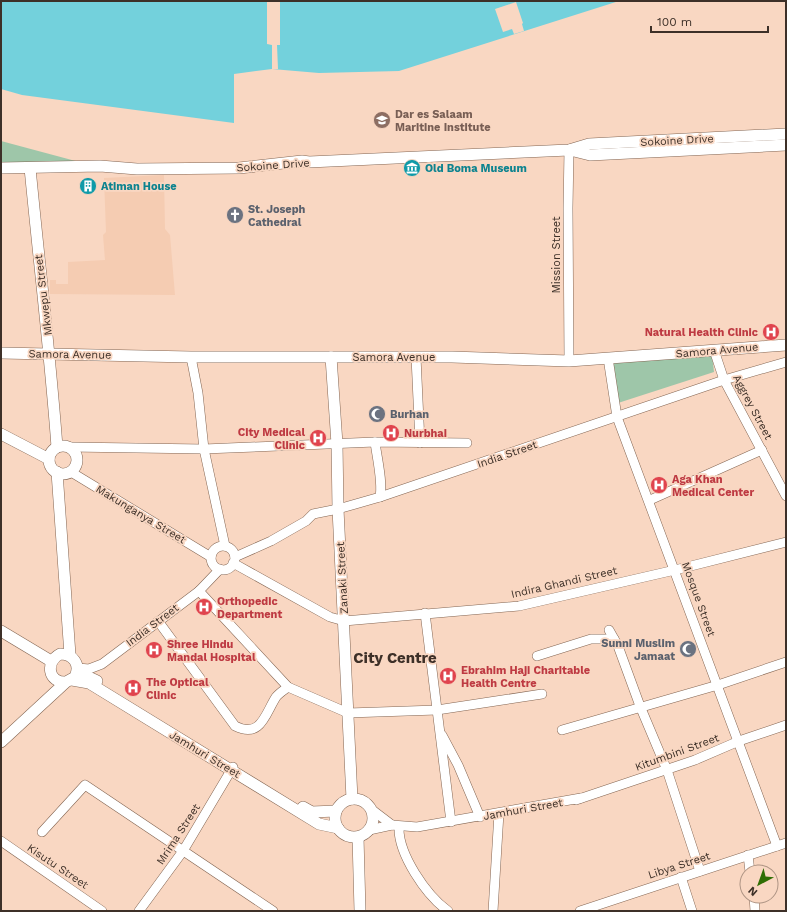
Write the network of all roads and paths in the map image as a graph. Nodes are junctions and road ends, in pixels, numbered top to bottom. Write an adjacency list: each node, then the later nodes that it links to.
1 (786, 134): 3 (street, Sokoine Drive)
2 (786, 145): 3 (street, Sokoine Drive)
3 (569, 150): 5 (street, Sokoine Drive); 14 (street, Mission Street)
4 (1, 168): 5 (street, Sokoine Drive)
5 (30, 168): 9 (street, Mkwepu Street)
6 (786, 345): 7 (street, Samora Avenue)
7 (714, 350): 13 (street, Samora Avenue); 16 (street, Aggrey Street)
8 (1, 353): 9 (street, Samora Avenue)
9 (50, 354): 10 (street, Samora Avenue); 24 (street, Mkwepu Street)
10 (191, 357): 11 (street, Samora Avenue); 25 (street)
11 (331, 357): 12 (street, Samora Avenue); 22 (street, Zanaki Street)
12 (416, 357): 14 (street, Samora Avenue); 20 (street)
13 (608, 358): 14 (street, Samora Avenue); 17 (street, Mosque Street)
14 (569, 361)
15 (786, 362): 16 (street, India Street)
16 (724, 380): 17 (street, India Street); 26 (street, Aggrey Street)
17 (617, 417): 31 (street, India Street); 32 (street, Mosque Street)
18 (1, 434): 27 (street)
19 (375, 442): 20 (street); 22 (street); 31 (street)
20 (420, 443): 21 (street)
21 (467, 443)
22 (337, 444): 25 (street); 33 (street, Zanaki Street)
23 (69, 446): 24 (street); 25 (street); 29 (street)
24 (57, 447): 27 (street)
25 (204, 449): 35 (street)
26 (762, 450): 30 (street, Aggrey Street); 32 (street)
27 (49, 459): 28 (street)
28 (57, 472): 29 (street); 47 (street)
29 (71, 472): 36 (street, Makunganya Street)
30 (786, 496)
31 (380, 497): 33 (street, India Street)
32 (650, 500): 39 (street, Mosque Street)
33 (338, 509): 37 (street, India Street); 43 (street, Zanaki Street)
34 (786, 543): 39 (street, Indira Ghandi Street)
35 (224, 546): 36 (street); 37 (street)
36 (211, 556): 38 (street)
37 (234, 560): 38 (street); 43 (street)
38 (220, 569): 40 (street, India Street)
39 (675, 570): 41 (street, Indira Ghandi Street); 52 (street, Mosque Street)
40 (199, 591): 42 (street, India Street); 53 (street)
41 (425, 613): 43 (street, Indira Ghandi Street); 56 (street)
42 (158, 621): 51 (street, India Street); 53 (street)
43 (344, 621): 57 (street, Zanaki Street)
44 (609, 630): 46 (street)
45 (1, 631): 49 (street)
46 (614, 640): 48 (street); 55 (street)
47 (70, 656): 49 (street); 51 (street)
48 (537, 656)
49 (51, 661): 51 (street)
50 (786, 662): 52 (street)
51 (70, 676): 62 (street); 63 (street, Jamhuri Street)
52 (718, 685): 55 (street); 61 (street, Mosque Street)
53 (288, 687): 57 (street)
54 (542, 694): 56 (street)
55 (641, 707): 59 (street); 64 (street)
56 (437, 710): 57 (street); 60 (street)
57 (348, 714): 65 (street, Zanaki Street)
58 (786, 725): 61 (street, Kitumbini Street)
59 (562, 730)
60 (439, 731): 70 (street); 71 (street)
61 (739, 741): 64 (street, Kitumbini Street); 78 (street, Mosque Street)
62 (1, 742)
63 (232, 768): 68 (street, Jamhuri Street); 73 (street, Jamhuri Street); 79 (street, Mrima Street)
64 (667, 770): 66 (street, Kitumbini Street); 82 (street)
65 (352, 799): 67 (street); 68 (street)
66 (579, 799): 69 (street, Jamhuri Street)
67 (371, 809): 72 (street); 74 (street)
68 (336, 811): 73 (street)
69 (500, 813): 70 (street, Jamhuri Street); 89 (street)
70 (480, 817): 71 (street, Jamhuri Street)
71 (451, 822): 72 (street, Jamhuri Street)
72 (395, 826): 74 (street, Jamhuri Street); 88 (street)
73 (338, 828): 76 (street)
74 (369, 830): 76 (street)
75 (42, 832): 79 (street)
76 (358, 837): 87 (street)
77 (1, 841): 84 (street, Kisutu Street)
78 (782, 844): 80 (street, Libya Street)
79 (183, 851): 85 (street, Mrima Street); 86 (street)
80 (748, 855): 81 (street); 82 (street, Libya Street)
81 (749, 864)
82 (700, 871): 83 (street, Libya Street)
83 (681, 877): 90 (street, Libya Street); 91 (street)
84 (102, 911)
85 (140, 911)
86 (273, 911)
87 (360, 911)
88 (448, 911)
89 (493, 911)
90 (580, 911)
91 (692, 911)

